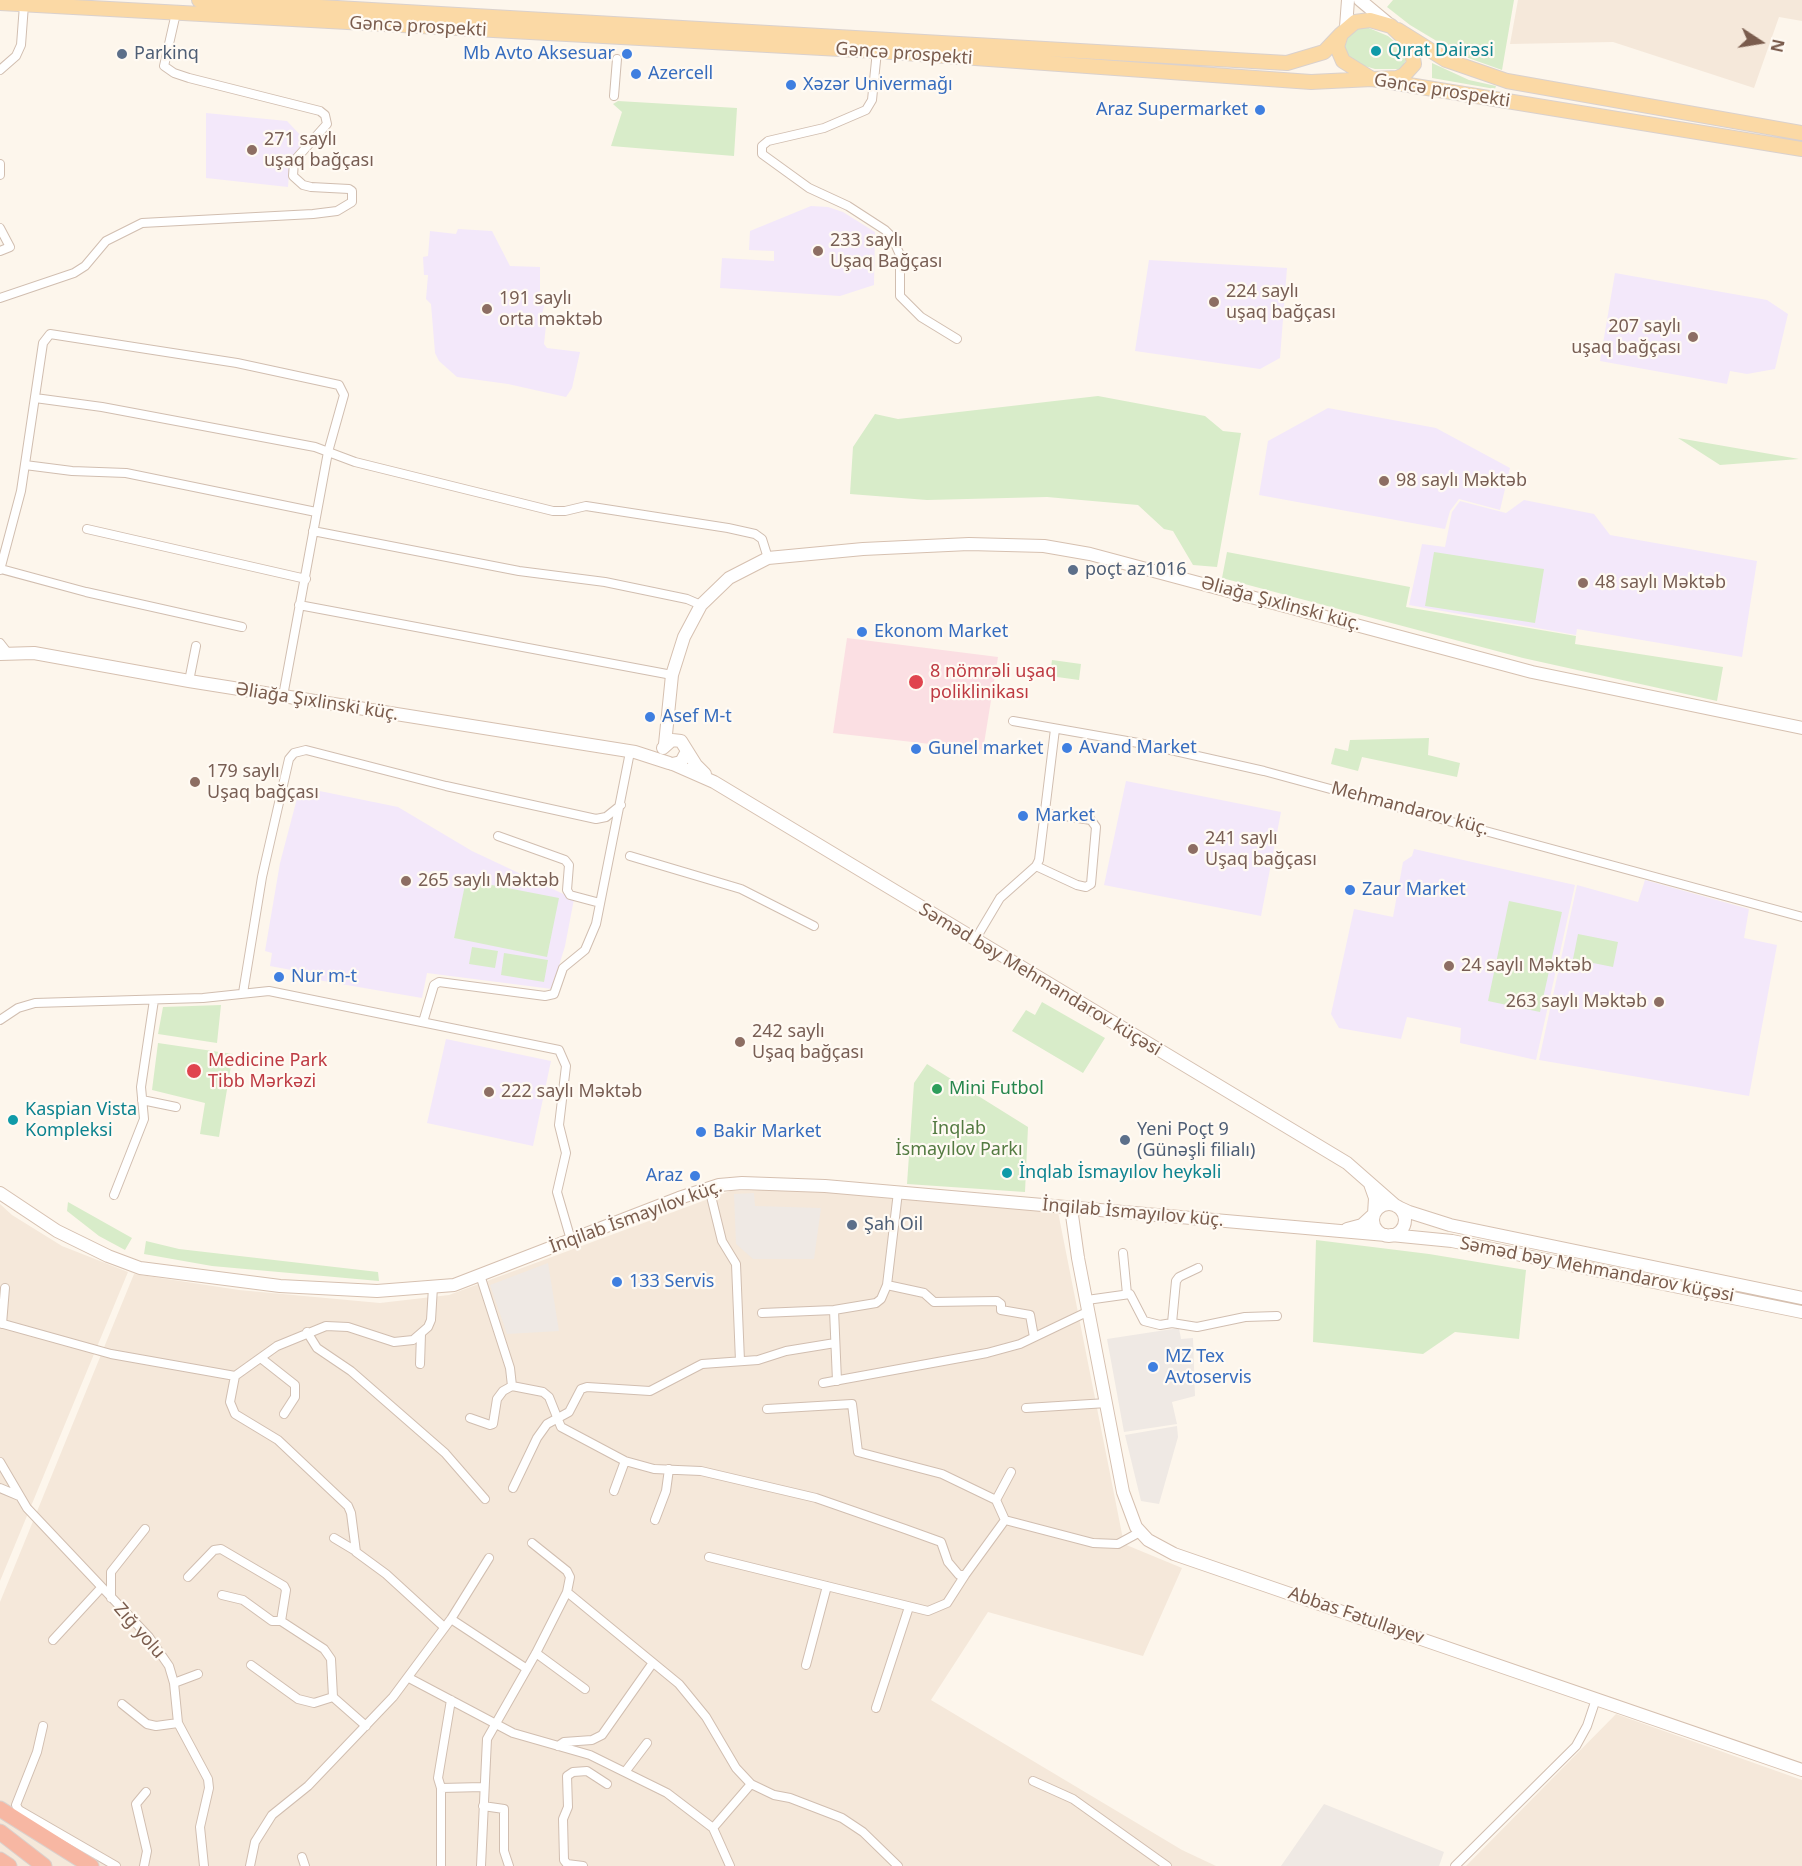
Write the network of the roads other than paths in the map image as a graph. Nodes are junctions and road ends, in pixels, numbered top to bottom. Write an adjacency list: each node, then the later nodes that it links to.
1 (199, 0): 6 (main road, Gəncə prospekti)
2 (1348, 0): 10 (main road)
3 (1360, 0): 9 (main road)
4 (0, 3): 5 (main road, Gəncə prospekti)
5 (24, 5): 7 (main road, Gəncə prospekti); 13 (street)
6 (322, 8): 8 (main road); 10 (main road, Gəncə prospekti)
7 (176, 13): 8 (main road, Gəncə prospekti); 22 (street)
8 (321, 22): 11 (main road, Gəncə prospekti)
9 (1395, 28): 10 (main road); 14 (main road); 16 (main road, Gəncə prospekti)
10 (1343, 31): 14 (main road)
11 (877, 51): 14 (main road, Gəncə prospekti); 23 (street)
12 (617, 59): 15 (street)
13 (0, 70)
14 (1372, 79): 17 (main road, Gəncə prospekti)
15 (614, 96)
16 (1802, 133)
17 (1802, 149)
18 (0, 164): 19 (street)
19 (0, 175)
20 (0, 228): 21 (street)
21 (0, 251)
22 (0, 298)
23 (957, 339)
24 (35, 398): 25 (street); 25 (street); 26 (street)
25 (328, 452): 27 (street); 30 (street)
26 (25, 465): 27 (street); 31 (street)
27 (316, 512): 29 (street)
28 (87, 529): 32 (street)
29 (313, 531): 32 (street); 34 (street)
30 (768, 558): 34 (main road, Əliağa Şıxlinski küç.); 43 (main road, Əliağa Şıxlinski küç.)
31 (0, 570): 35 (street)
32 (306, 579): 33 (street)
33 (299, 604): 38 (street); 40 (street)
34 (701, 605): 38 (main road, Əliağa Şıxlinski küç.)
35 (242, 627)
36 (196, 646): 39 (street)
37 (2, 650): 39 (main road, Əliağa Şıxlinski küç.)
38 (672, 675): 41 (main road, Əliağa Şıxlinski küç.)
39 (189, 681): 40 (main road, Əliağa Şıxlinski küç.)
40 (283, 696): 47 (main road, Əliağa Şıxlinski küç.)
41 (669, 711): 45 (main road, Əliağa Şıxlinski küç.); 46 (main road)
42 (1013, 721): 44 (street, Mehmandarov küç.)
43 (1802, 728)
44 (1055, 729): 51 (street); 56 (street, Mehmandarov küç.)
45 (664, 745): 46 (main road); 47 (main road); 48 (main road)
46 (686, 748): 48 (main road); 49 (main road)
47 (632, 752): 48 (main road); 50 (street)
48 (671, 764): 49 (main road)
49 (714, 782): 58 (main road, Səməd bəy Mehmandarov küçəsi)
50 (621, 805): 55 (street); 59 (street)
51 (1045, 813): 54 (street); 54 (street)
52 (498, 836): 55 (street)
53 (630, 856): 57 (street)
54 (1036, 866): 58 (street)
55 (600, 903): 62 (street)
56 (1802, 917)
57 (814, 926)
58 (975, 940): 65 (main road, Səməd bəy Mehmandarov küçəsi)
59 (243, 993): 60 (street); 62 (street)
60 (154, 1000): 61 (street); 63 (street)
61 (0, 1020)
62 (423, 1022): 75 (street)
63 (142, 1100): 64 (street); 69 (street)
64 (176, 1107)
65 (1366, 1177): 70 (main road, Səməd bəy Mehmandarov küçəsi); 72 (main road)
66 (709, 1188): 67 (main road, İnqilab İsmayılov küç.); 75 (main road, İnqilab İsmayılov küç.); 96 (street)
67 (898, 1192): 71 (main road, İnqilab İsmayılov küç.); 79 (street)
68 (0, 1193): 80 (main road, İnqilab İsmayılov küç.)
69 (114, 1196)
70 (1396, 1206): 72 (main road); 74 (main road); 83 (main road, Səməd bəy Mehmandarov küçəsi)
71 (1071, 1208): 73 (main road, İnqilab İsmayılov küç.); 84 (main road)
72 (1374, 1214): 73 (main road); 74 (main road)
73 (1334, 1232): 74 (main road, İnqilab İsmayılov küç.)
74 (1388, 1235): 86 (main road, Səməd bəy Mehmandarov küçəsi)
75 (571, 1240): 78 (main road, İnqilab İsmayılov küç.)
76 (1123, 1253): 82 (street)
77 (1198, 1268): 90 (street)
78 (480, 1275): 80 (main road, İnqilab İsmayılov küç.); 101 (street)
79 (887, 1285): 85 (street); 93 (street)
80 (433, 1287): 92 (street)
81 (5, 1288): 89 (street)
82 (1127, 1294): 84 (street); 90 (street)
83 (1802, 1298)
84 (1088, 1306): 93 (street); 102 (main road)
85 (834, 1310): 87 (street); 94 (street)
86 (1802, 1312)
87 (762, 1313)
88 (1277, 1316): 90 (street)
89 (1, 1323): 98 (street)
90 (1172, 1323)
91 (307, 1332): 92 (street); 95 (street); 116 (street)
92 (421, 1334): 97 (street)
93 (1034, 1337): 99 (street)
94 (836, 1342): 96 (street); 99 (street)
95 (262, 1359): 98 (street); 105 (street)
96 (740, 1361): 107 (street)
97 (420, 1364)
98 (235, 1376): 124 (street)
99 (837, 1381): 100 (street)
100 (823, 1383)
101 (512, 1386): 106 (street); 107 (street)
102 (1107, 1403): 103 (street); 121 (main road)
103 (1026, 1408)
104 (767, 1409): 117 (street)
105 (284, 1414)
106 (470, 1418)
107 (556, 1419): 108 (street); 113 (street)
108 (625, 1461): 110 (street); 114 (street)
109 (0, 1462): 115 (street, Zığ yolu)
110 (669, 1469): 119 (street); 127 (street)
111 (1011, 1472): 117 (street)
112 (0, 1488): 115 (street)
113 (513, 1488)
114 (614, 1491)
115 (19, 1496): 130 (street, Zığ yolu)
116 (484, 1499)
117 (996, 1500): 118 (street)
118 (1005, 1520): 121 (street); 127 (street)
119 (654, 1521)
120 (145, 1529): 133 (street)
121 (1140, 1532): 149 (main road, Abbas Fətullayev)
122 (334, 1538): 124 (street)
123 (532, 1543): 131 (street)
124 (354, 1550): 137 (street)
125 (709, 1557): 129 (street)
126 (489, 1558): 135 (street)
127 (965, 1575): 134 (street)
128 (188, 1577): 136 (street)
129 (827, 1586): 134 (street); 142 (street)
130 (101, 1588): 133 (street, Zığ yolu); 138 (street)
131 (567, 1592): 139 (street); 140 (street)
132 (222, 1595): 136 (street)
133 (111, 1598): 146 (street, Zığ yolu)
134 (909, 1607): 152 (street)
135 (450, 1618): 137 (street); 143 (street)
136 (281, 1621): 148 (street)
137 (444, 1627): 145 (street)
138 (53, 1640)
139 (536, 1653): 143 (street); 147 (street)
140 (652, 1664): 158 (street); 163 (street)
141 (251, 1665): 148 (street)
142 (806, 1665)
143 (526, 1669): 154 (street)
144 (198, 1674): 146 (street)
145 (409, 1678): 150 (street); 156 (street)
146 (174, 1683): 153 (street, Zığ yolu)
147 (585, 1689)
148 (333, 1697): 156 (street)
149 (1596, 1699): 159 (main road, Abbas Fətullayev); 186 (street)
150 (451, 1700): 154 (street); 165 (street)
151 (122, 1704): 153 (street)
152 (876, 1708)
153 (178, 1723): 177 (street, Zığ yolu)
154 (495, 1724): 158 (street); 164 (street)
155 (44, 1726): 175 (street)
156 (366, 1726): 178 (street)
157 (647, 1743): 160 (street)
158 (558, 1746): 160 (street)
159 (1802, 1770)
160 (625, 1772): 169 (street)
161 (1033, 1781): 185 (street)
162 (607, 1784): 182 (street)
163 (751, 1784): 169 (street); 184 (street)
164 (483, 1786): 165 (street); 167 (street)
165 (441, 1788): 179 (street)
166 (146, 1792): 176 (street)
167 (483, 1806): 180 (street); 181 (street)
168 (0, 1809): 174 (highway)
169 (713, 1828): 183 (street)
170 (0, 1832): 173 (highway)
171 (0, 1860): 172 (highway)
172 (9, 1866)
173 (44, 1866)
174 (91, 1866)
175 (116, 1866)
176 (144, 1866)
177 (204, 1866)
178 (250, 1866)
179 (441, 1866)
180 (481, 1866)
181 (509, 1866)
182 (583, 1866)
183 (730, 1866)
184 (898, 1866)
185 (1167, 1866)
186 (1455, 1866)

